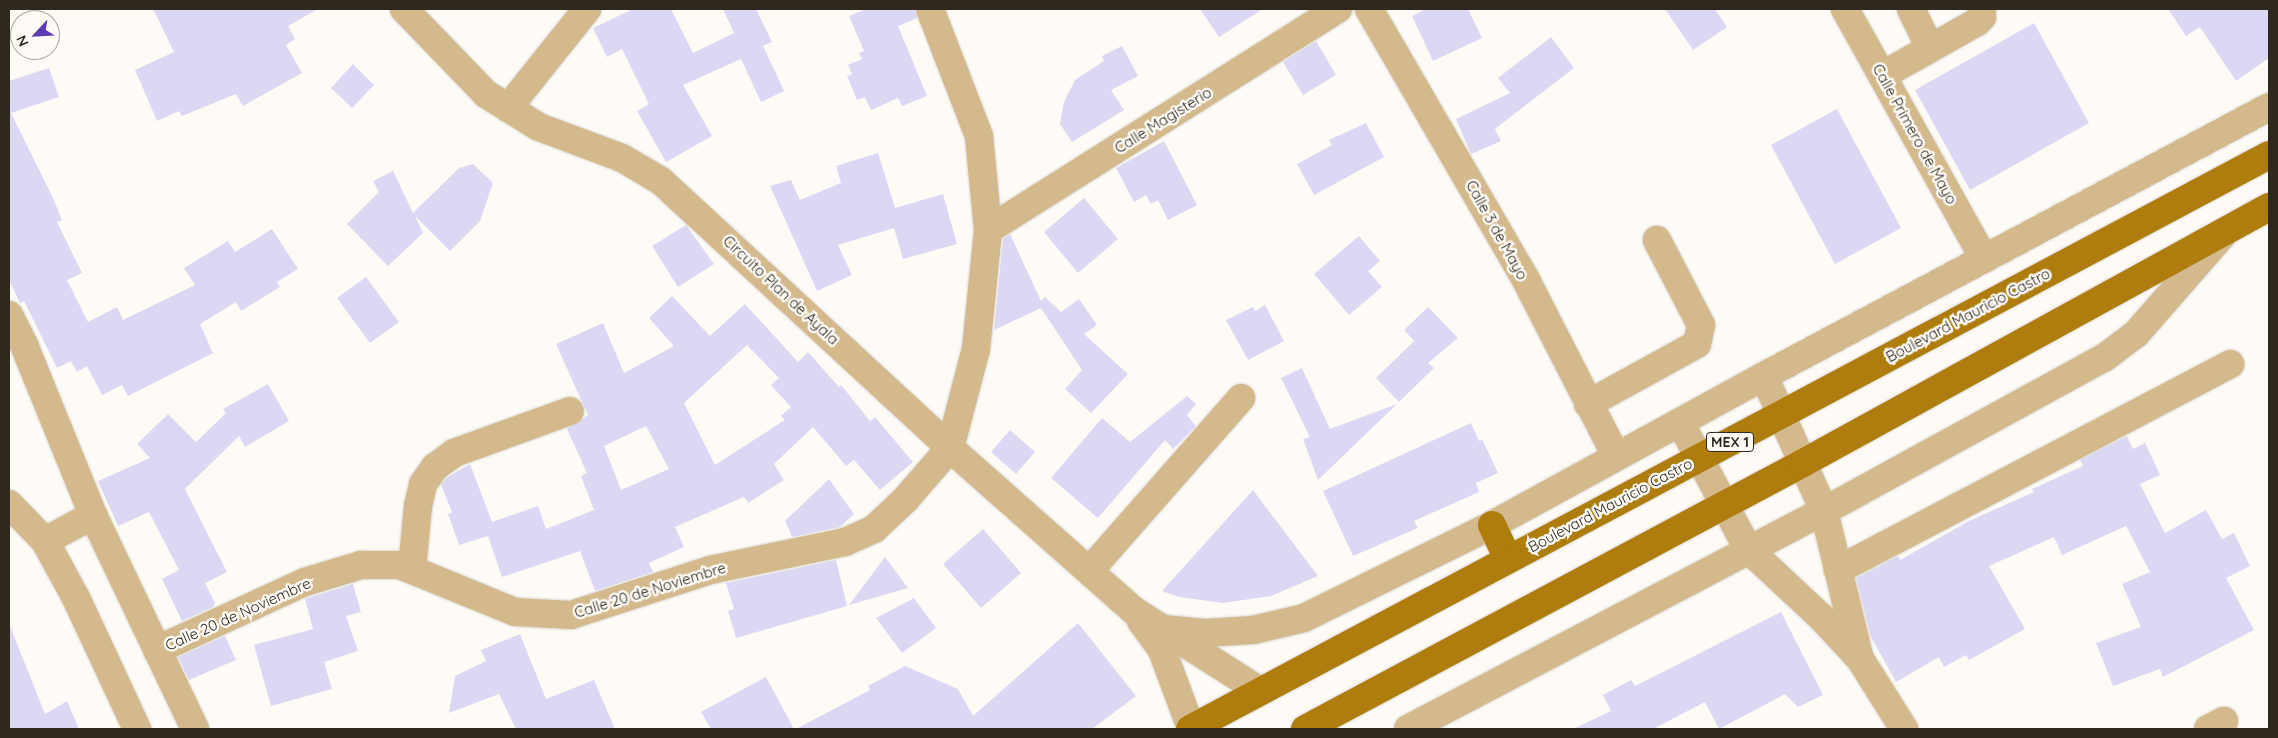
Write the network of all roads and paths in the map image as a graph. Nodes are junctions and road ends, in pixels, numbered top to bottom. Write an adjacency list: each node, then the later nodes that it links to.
1 (404, 9): 12 (street, Circuito Plan de Ayala)
2 (587, 9): 12 (street)
3 (930, 9): 16 (street)
4 (1338, 9): 16 (street, Calle Magisterio)
5 (1369, 9): 23 (street, Calle 3 de Mayo)
6 (1846, 9): 10 (street, Calle Primero de Mayo)
7 (1911, 9): 9 (street)
8 (1982, 9): 9 (street)
9 (1930, 48): 10 (street)
10 (1883, 75): 18 (street, Calle Primero de Mayo)
11 (2269, 107): 18 (street)
12 (508, 108): 27 (street, Circuito Plan de Ayala)
13 (2269, 155): 25 (main road, Boulevard Mauricio Castro / MEX 1)
14 (2269, 208): 15 (main road)
15 (2229, 228): 30 (main road); 33 (street)
16 (988, 230): 27 (street)
17 (1657, 240): 23 (street)
18 (1984, 259): 21 (street)
19 (9, 315): 34 (street)
20 (2230, 364): 41 (street)
21 (1764, 376): 25 (street); 26 (street)
22 (1241, 398): 40 (street)
23 (1588, 404): 28 (street, Calle 3 de Mayo)
24 (570, 411): 39 (street)
25 (1782, 414): 29 (main road, Boulevard Mauricio Castro / MEX 1); 30 (street)
26 (1680, 422): 28 (street); 29 (street)
27 (950, 448): 39 (street, Calle 20 de Noviembre); 40 (street, Circuito Plan de Ayala)
28 (1616, 456): 35 (street)
29 (1699, 459): 32 (street); 38 (main road, Boulevard Mauricio Castro / MEX 1)
30 (1803, 463): 32 (main road); 33 (street)
31 (9, 504): 36 (street)
32 (1723, 505): 37 (street); 50 (main road)
33 (1824, 511): 37 (street); 41 (street)
34 (94, 515): 36 (street); 44 (street)
35 (1492, 526): 38 (main road); 43 (street)
36 (45, 541): 47 (street)
37 (1748, 549): 45 (street); 51 (street)
38 (1508, 558): 46 (main road, Boulevard Mauricio Castro / MEX 1)
39 (412, 569): 44 (street, Calle 20 de Noviembre)
40 (1090, 570): 42 (street, Circuito Plan de Ayala)
41 (1838, 570): 45 (street)
42 (1133, 610): 43 (street, Circuito Plan de Ayala); 49 (street, Circuito Plan de Ayala)
43 (1163, 629): 46 (street, Circuito Plan de Ayala)
44 (157, 650): 48 (street)
45 (1860, 660): 52 (street)
46 (1260, 691): 49 (main road, Boulevard Mauricio Castro / MEX 1)
47 (137, 729)
48 (195, 729)
49 (1190, 729)
50 (1305, 729)
51 (1408, 729)
52 (1904, 729)

